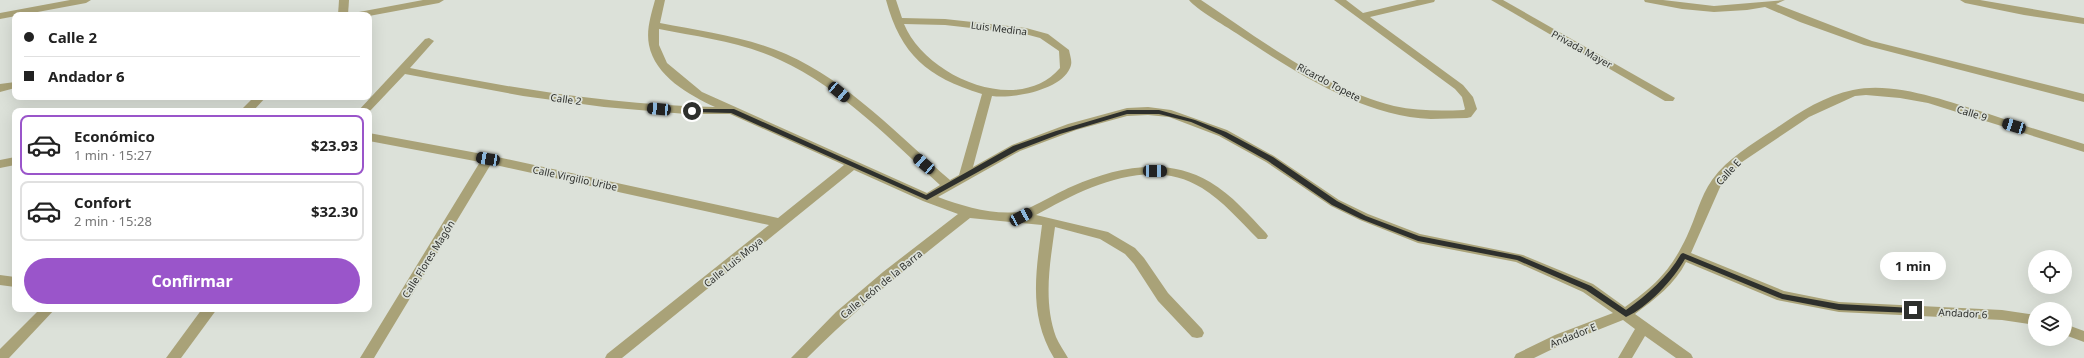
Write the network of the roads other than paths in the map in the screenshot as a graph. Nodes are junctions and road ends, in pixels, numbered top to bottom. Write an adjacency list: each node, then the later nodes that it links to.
1 (86, 0): 14 (street)
2 (344, 0): 15 (street)
3 (439, 0): 16 (street)
4 (660, 0): 22 (street)
5 (891, 0): 20 (street, Luis Medina)
6 (1194, 0): 19 (street, Ricardo Topete)
7 (1339, 0): 19 (street, Ricardo Topete)
8 (1430, 0): 19 (street)
9 (1496, 0): 29 (street, Privada Mayer)
10 (1649, 0): 13 (street)
11 (1780, 0): 13 (street)
12 (1965, 0): 21 (street)
13 (1767, 4): 30 (street)
14 (22, 12)
15 (343, 12)
16 (372, 13)
17 (12, 14): 18 (street)
18 (0, 16)
19 (1362, 16)
20 (897, 21): 28 (street, Luis Medina); 28 (street, Luis Medina)
21 (2084, 21)
22 (653, 25): 34 (street); 42 (street)
23 (429, 42): 24 (street)
24 (402, 70): 33 (street); 34 (street, Calle 2)
25 (12, 86): 26 (street)
26 (0, 88)
27 (1882, 91): 36 (street, Calle 9); 49 (street, Calle E)
28 (988, 92): 41 (street)
29 (1669, 98)
30 (2084, 98)
31 (257, 100): 32 (street)
32 (249, 108)
33 (367, 108)
34 (732, 111): 40 (street)
35 (372, 138): 37 (street, Calle Virgilio Uribe)
36 (2084, 148)
37 (488, 159): 47 (street, Calle Virgilio Uribe); 62 (street, Calle Flores Magón)
38 (12, 162): 39 (street)
39 (0, 164)
40 (853, 164): 43 (street); 47 (street, Calle Luis Moya)
41 (964, 177): 42 (street); 54 (street)
42 (948, 185): 43 (street)
43 (927, 198): 44 (street)
44 (968, 213): 45 (street); 64 (street, Calle León de la Barra)
45 (1021, 217): 46 (street); 48 (street)
46 (1049, 221): 58 (street); 65 (street)
47 (781, 223): 63 (street, Calle Luis Moya)
48 (1262, 236)
49 (1683, 256): 54 (street, Calle E); 55 (street, Andador 6)
50 (0, 280): 51 (street)
51 (12, 282)
52 (45, 312): 60 (street)
53 (208, 312): 61 (street)
54 (1626, 314): 56 (street); 66 (street, Andador E)
55 (2028, 319)
56 (1643, 327): 67 (street); 68 (street)
57 (2072, 332): 59 (street)
58 (1197, 334)
59 (2084, 337)
60 (0, 358)
61 (173, 358)
62 (367, 358)
63 (612, 358)
64 (798, 358)
65 (1061, 358)
66 (1521, 358)
67 (1625, 358)
68 (1686, 358)

